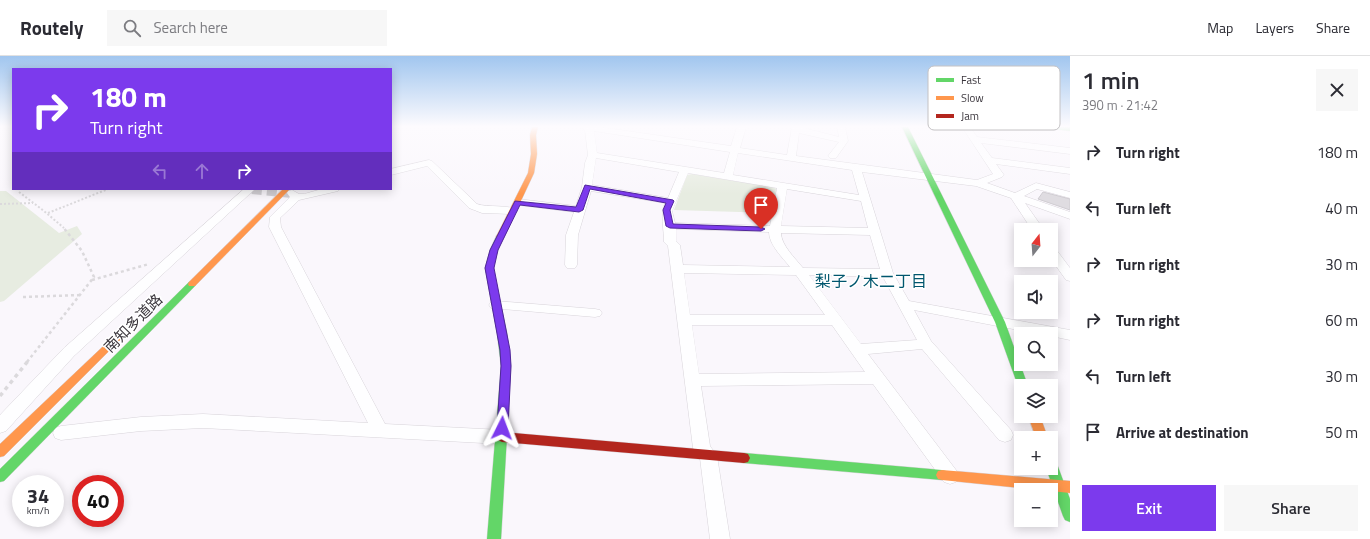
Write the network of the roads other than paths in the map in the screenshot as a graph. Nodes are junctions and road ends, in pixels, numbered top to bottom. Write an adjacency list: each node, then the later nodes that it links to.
1 (735, 149): 19 (street)
2 (533, 150): 31 (main road)
3 (592, 150): 11 (street)
4 (738, 150): 13 (street)
5 (792, 150): 13 (street)
6 (838, 150): 12 (street)
7 (916, 150): 20 (main road)
8 (981, 150): 14 (street)
9 (1058, 150): 10 (street)
10 (1070, 151)
11 (593, 155): 16 (street); 23 (street)
12 (833, 156)
13 (791, 158): 15 (street)
14 (988, 160): 17 (street); 21 (street)
15 (856, 168): 20 (street); 29 (street)
16 (684, 170): 19 (street); 30 (street)
17 (1070, 171)
18 (392, 172): 31 (street)
19 (728, 177): 22 (street)
20 (930, 178): 21 (street); 49 (main road)
21 (978, 183): 28 (street)
22 (782, 186): 29 (street); 36 (street)
23 (587, 187): 30 (street); 32 (street)
24 (249, 190): 57 (street)
25 (330, 190): 26 (street)
26 (292, 193): 58 (street); 66 (main road, 南知多道路)
27 (1070, 194): 28 (street)
28 (1015, 197): 33 (street); 34 (street)
29 (865, 199): 37 (street)
30 (670, 201): 35 (street)
31 (516, 207): 32 (street); 45 (main road)
32 (579, 210): 39 (street)
33 (1070, 216)
34 (1033, 223)
35 (670, 226): 36 (street); 40 (street)
36 (775, 229): 37 (street); 41 (street)
37 (875, 232): 42 (street)
38 (1058, 260): 43 (street)
39 (572, 265)
40 (677, 269): 41 (street); 47 (street)
41 (801, 272): 42 (street); 48 (street)
42 (887, 273): 44 (street)
43 (1070, 277)
44 (904, 304): 49 (street); 52 (street)
45 (496, 306): 46 (street); 61 (main road)
46 (595, 313)
47 (684, 320): 48 (street); 56 (street)
48 (836, 320): 53 (street)
49 (1000, 322): 51 (street); 55 (main road)
50 (124, 331): 62 (main road, 南知多道路)
51 (1070, 335)
52 (926, 344): 53 (street); 60 (street)
53 (856, 350): 54 (street)
54 (877, 378): 56 (street); 65 (street)
55 (1020, 379)
56 (692, 380): 63 (street)
57 (1, 424)
58 (380, 431): 59 (street); 61 (street)
59 (61, 433)
60 (1005, 435)
61 (502, 437): 63 (main road); 70 (main road)
62 (0, 452)
63 (708, 456): 65 (main road); 71 (street)
64 (1055, 475): 67 (main road)
65 (950, 476): 67 (main road)
66 (0, 477)
67 (1059, 485): 68 (main road); 69 (main road)
68 (1070, 487)
69 (1070, 516)
70 (494, 539)
71 (720, 539)

